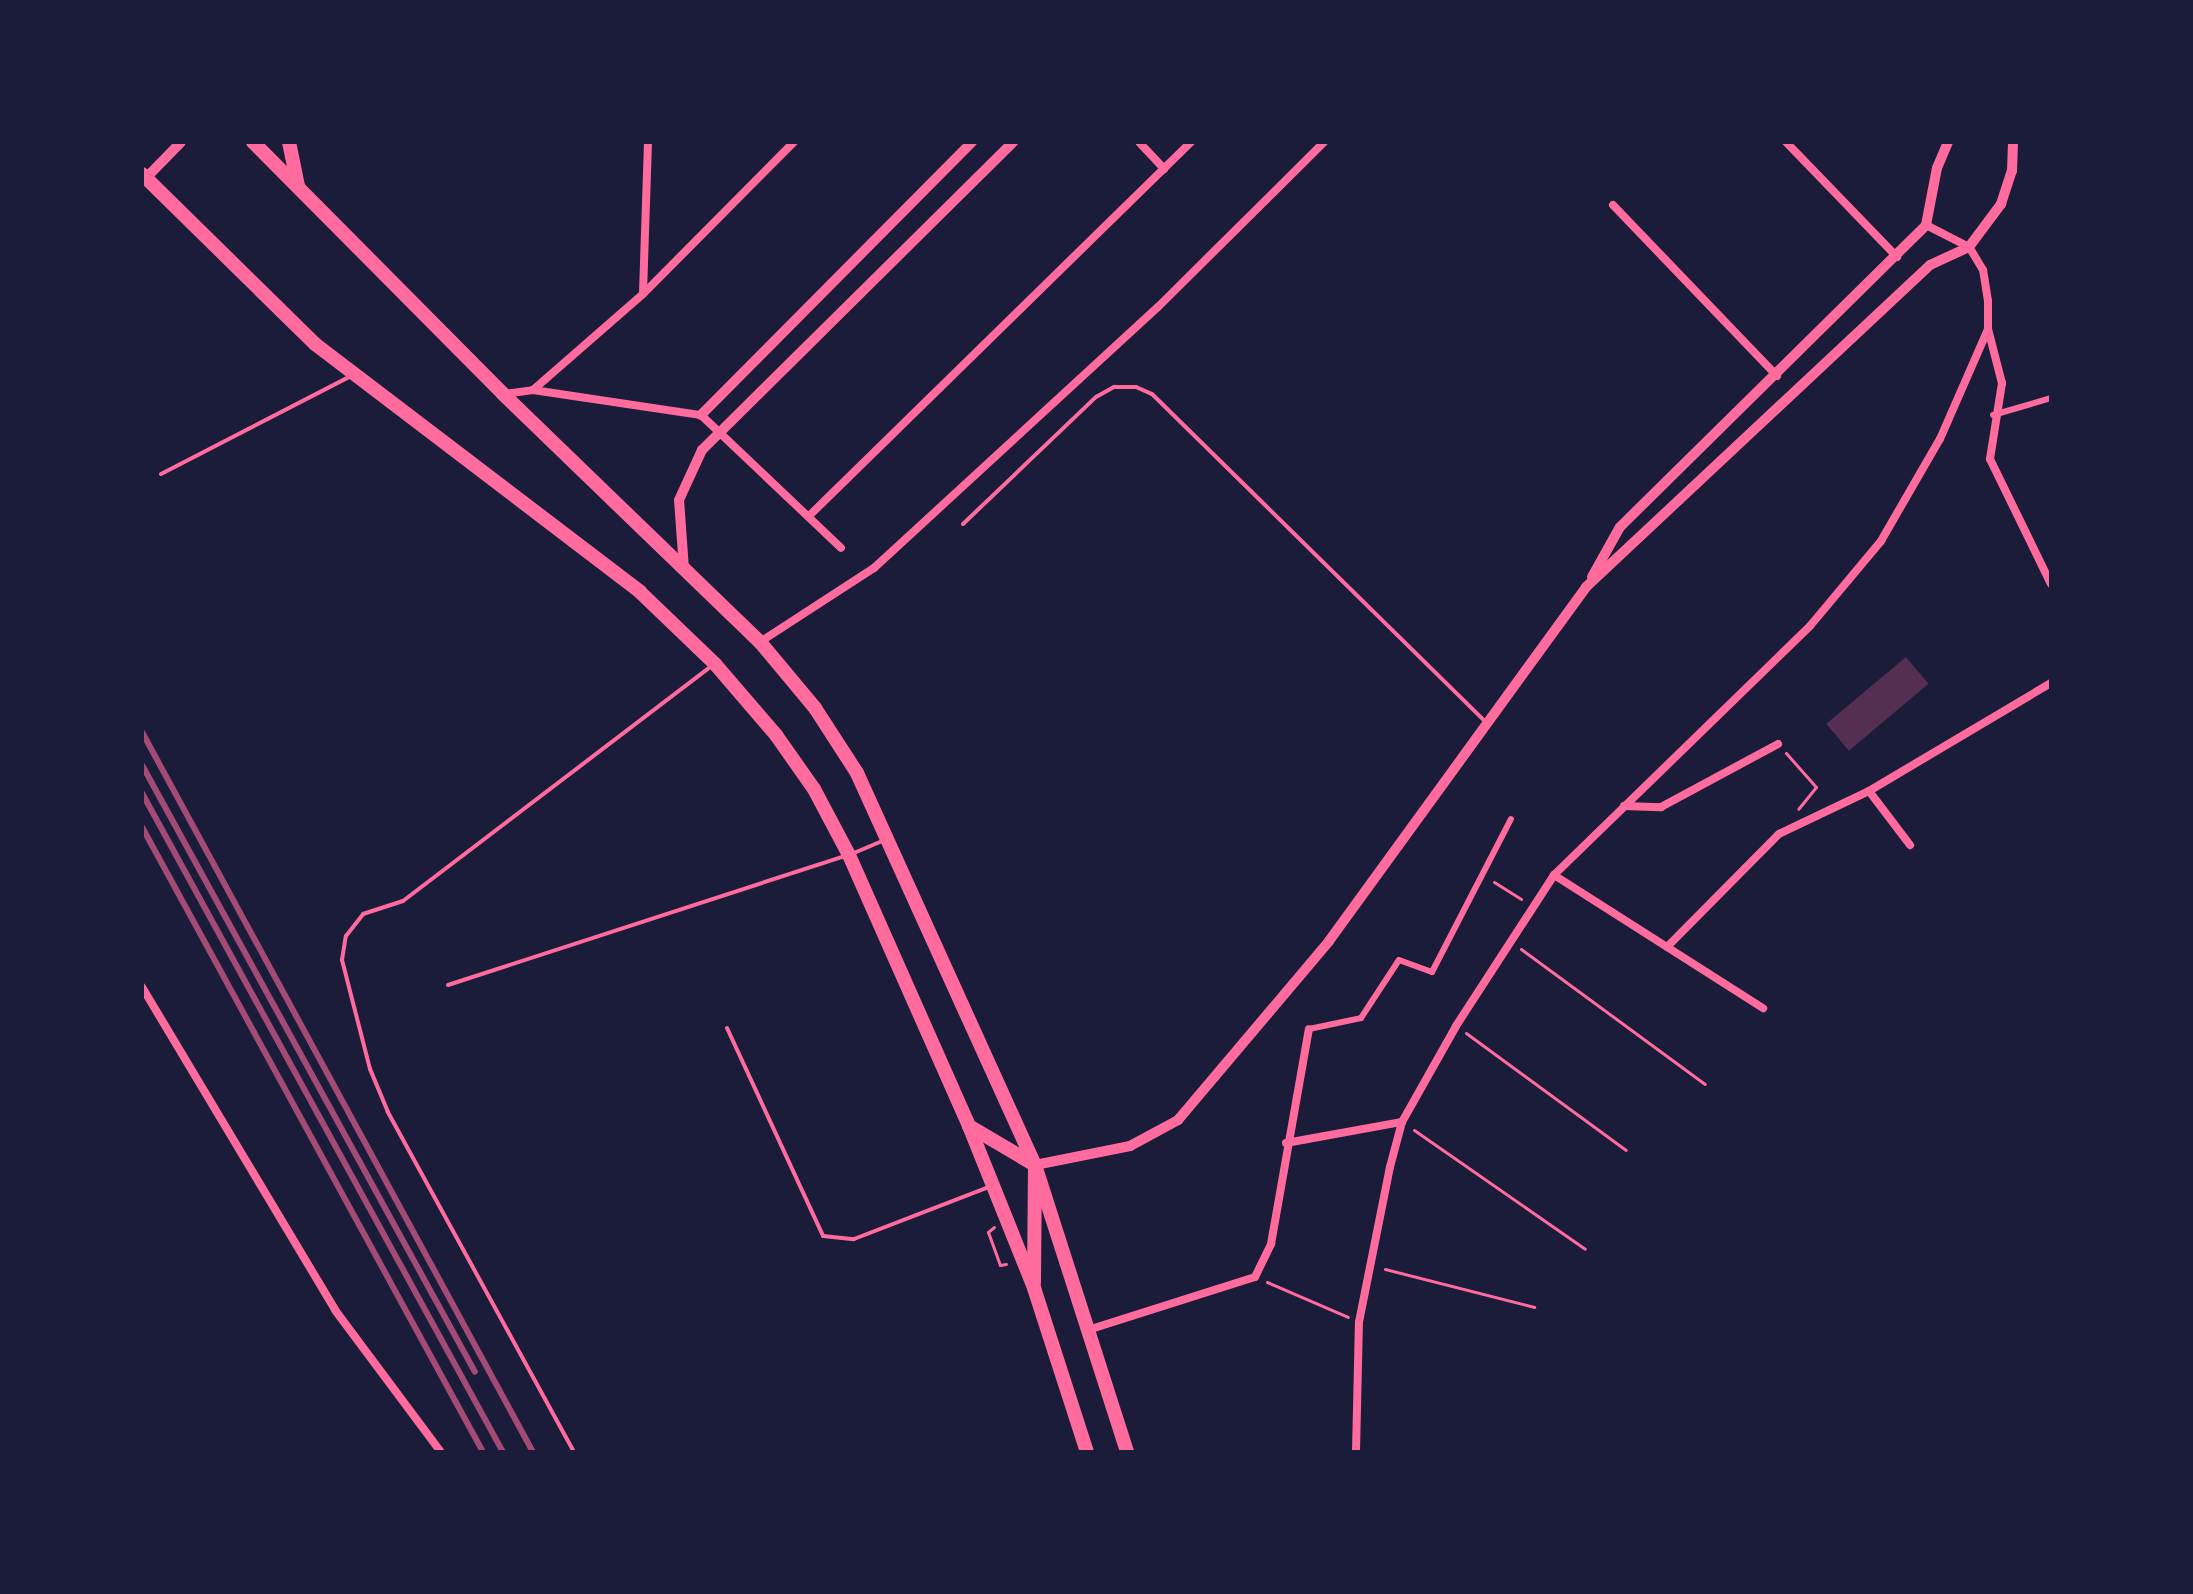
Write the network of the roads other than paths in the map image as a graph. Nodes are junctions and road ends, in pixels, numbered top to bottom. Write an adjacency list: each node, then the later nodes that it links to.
1 (181, 142): 15 (street)
2 (253, 142): 16 (highway)
3 (289, 142): 16 (highway)
4 (648, 142): 21 (street)
5 (794, 142): 21 (street)
6 (972, 142): 28 (street)
7 (1013, 142): 30 (street)
8 (1139, 142): 14 (street)
9 (1191, 142): 14 (street)
10 (1324, 142): 38 (street)
11 (1786, 142): 20 (street)
12 (1948, 142): 18 (street)
13 (2013, 142): 19 (street)
14 (1164, 169): 32 (street)
15 (144, 176): 23 (highway)
16 (298, 186): 26 (highway)
17 (1613, 205): 24 (street)
18 (1926, 225): 19 (street); 20 (street)
19 (1969, 247): 22 (street); 37 (street)
20 (1898, 258): 24 (street)
21 (643, 294): 25 (street)
22 (1988, 329): 29 (street); 44 (street)
23 (352, 375): 31 (lane); 39 (highway)
24 (1777, 376): 37 (street)
25 (533, 390): 26 (street); 28 (street)
26 (503, 394): 35 (highway)
27 (2051, 398): 29 (street)
28 (701, 415): 30 (street)
29 (1993, 415): 36 (street)
30 (719, 429): 32 (street); 35 (street)
31 (161, 474)
32 (811, 514): 34 (street)
33 (963, 524): 41 (lane)
34 (841, 548)
35 (684, 569): 38 (highway)
36 (2051, 584)
37 (1586, 587): 41 (street)
38 (760, 642): 46 (highway)
39 (715, 664): 48 (highway); 64 (lane)
40 (2051, 683): 43 (street)
41 (1485, 721): 59 (street)
42 (1778, 744): 44 (street)
43 (1869, 791): 47 (street); 50 (street)
44 (1624, 806): 49 (street)
45 (1511, 819): 55 (street)
46 (888, 838): 48 (lane); 59 (highway)
47 (1910, 845)
48 (849, 855): 51 (lane); 57 (highway)
49 (1554, 875): 50 (street); 56 (street)
50 (1667, 947): 53 (street)
51 (448, 985)
52 (142, 987): 63 (street)
53 (1763, 1008)
54 (727, 1028): 60 (lane)
55 (1309, 1029): 58 (street)
56 (1402, 1122): 58 (street); 67 (street)
57 (969, 1126): 59 (highway); 60 (highway)
58 (1286, 1143): 62 (street)
59 (1035, 1165): 61 (highway); 62 (highway)
60 (994, 1186): 61 (highway)
61 (1034, 1288): 65 (highway)
62 (1091, 1329): 66 (highway)
63 (441, 1452)
64 (574, 1452)
65 (1087, 1452)
66 (1127, 1452)
67 (1356, 1452)

